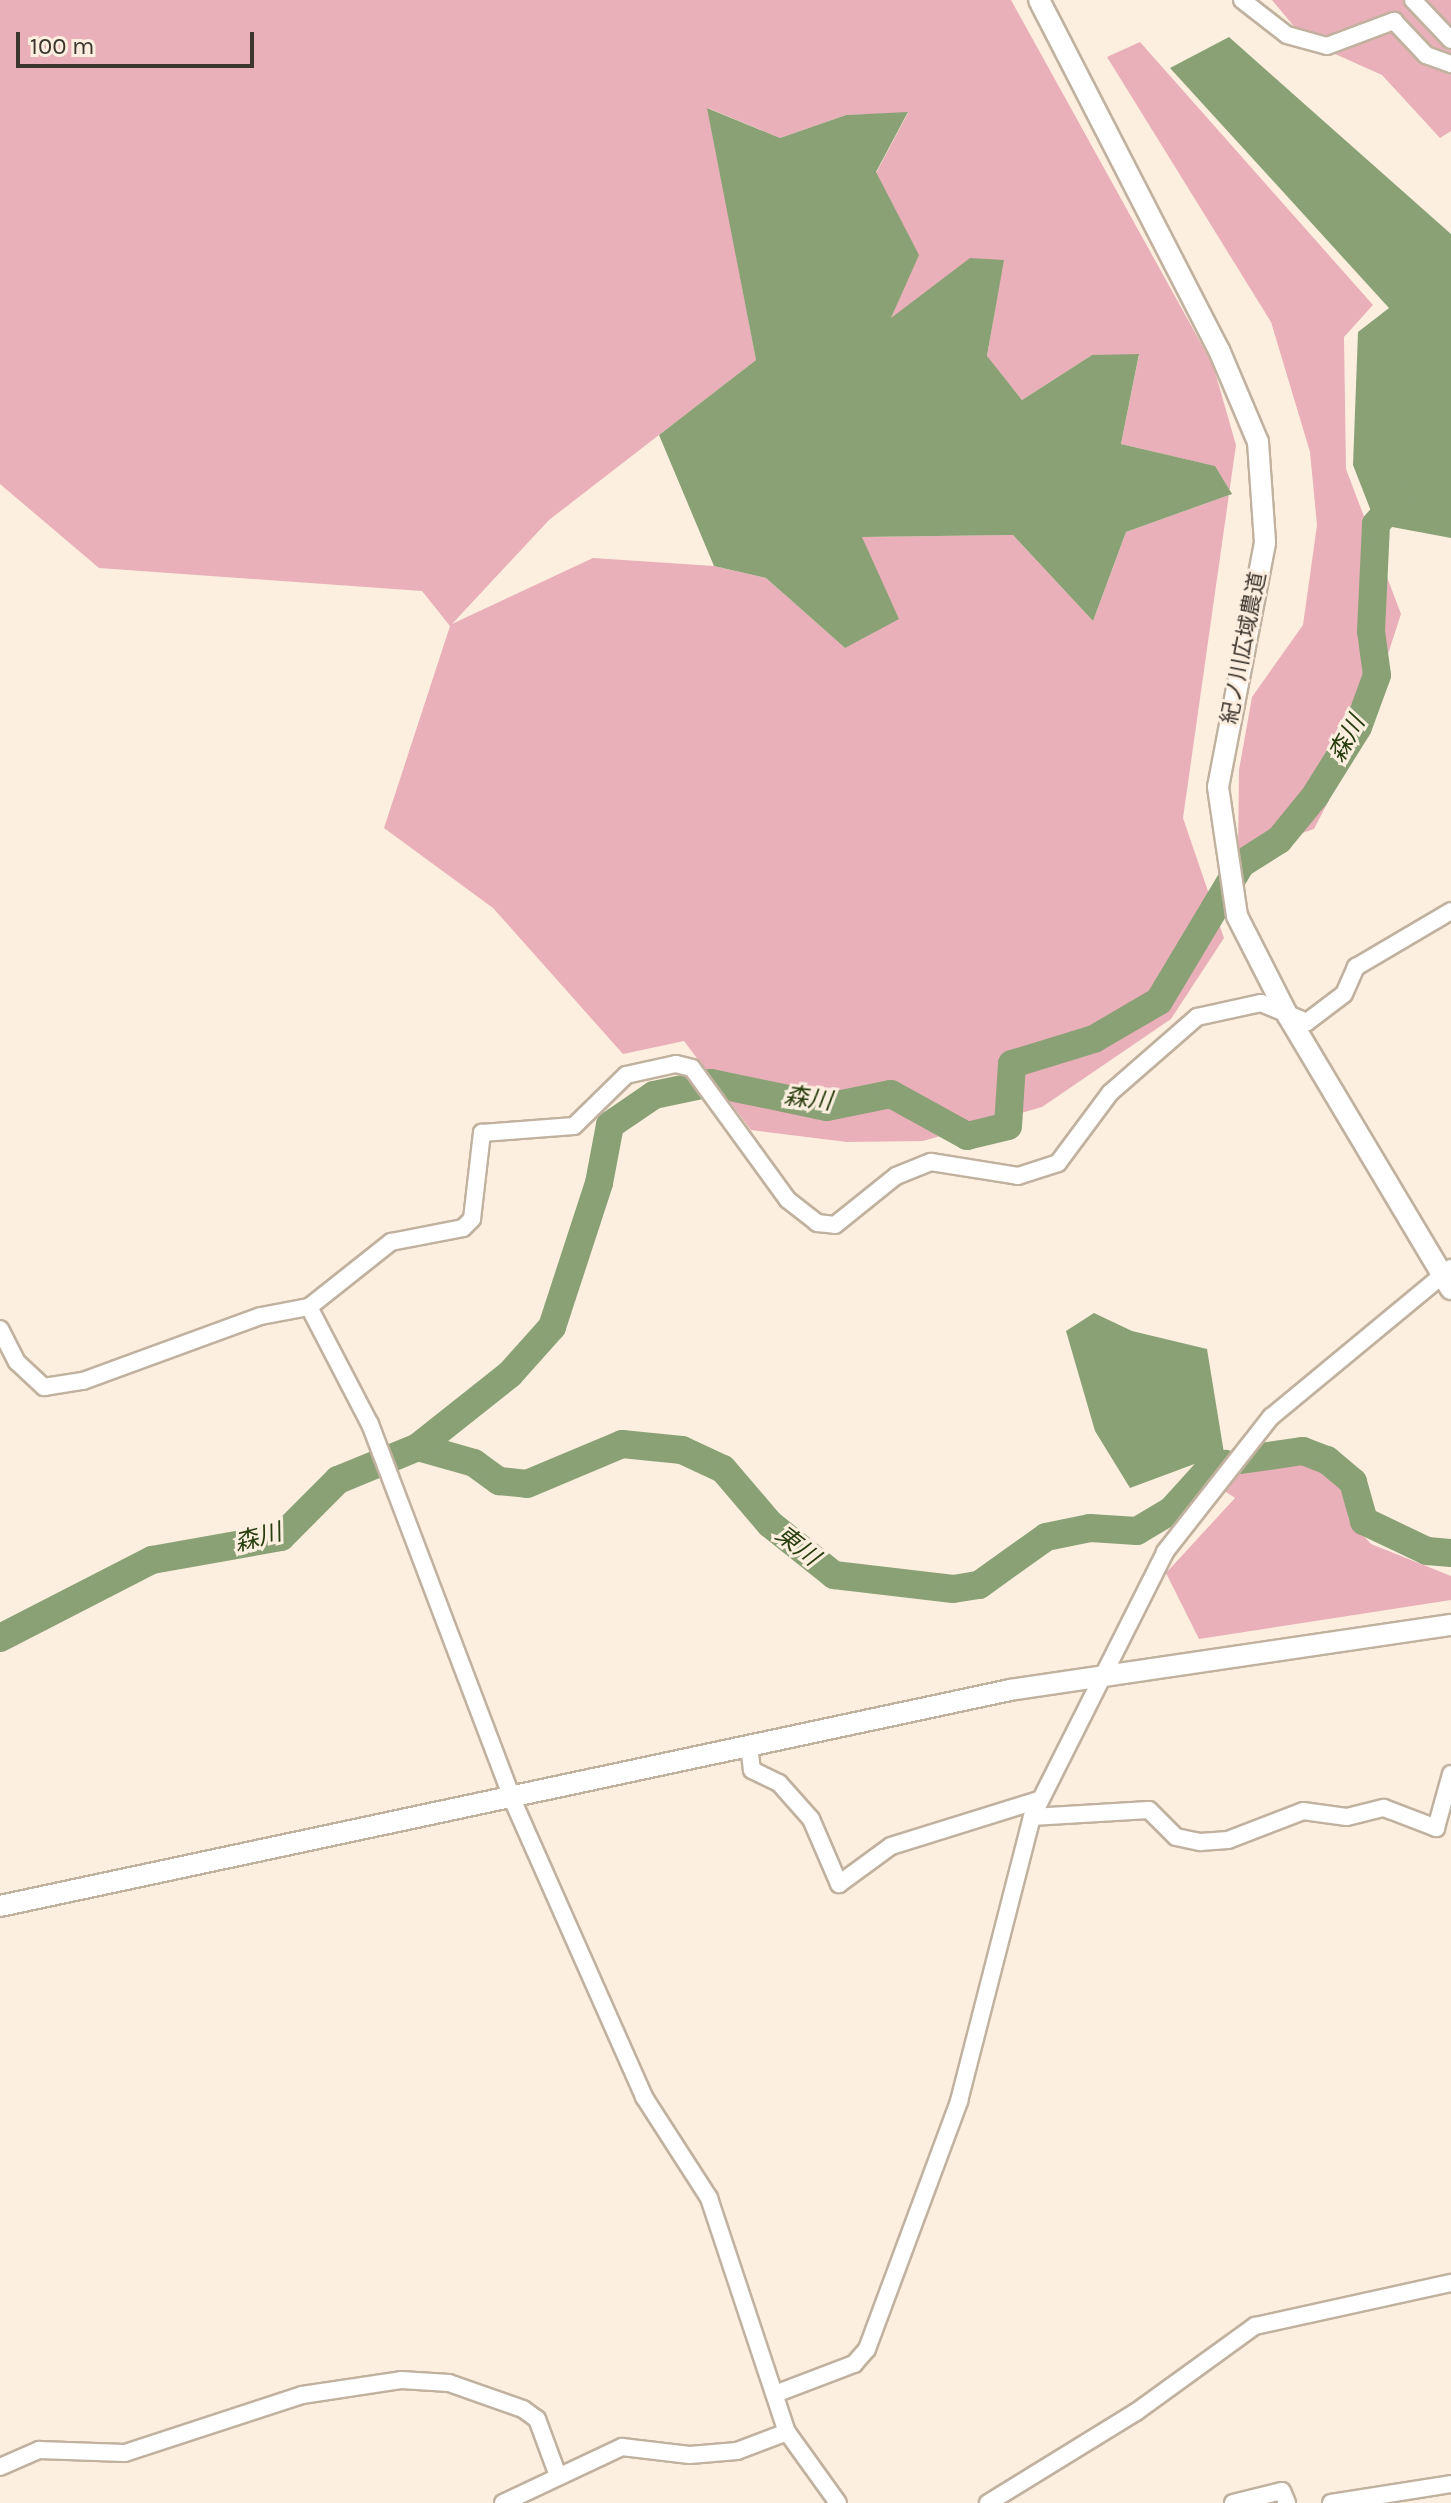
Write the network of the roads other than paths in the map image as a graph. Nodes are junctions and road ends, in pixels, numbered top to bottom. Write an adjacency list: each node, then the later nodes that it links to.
1 (1039, 0): 7 (street, 紀ノ川広域農道)
2 (1242, 0): 5 (street)
3 (1413, 0): 4 (street)
4 (1451, 40)
5 (1451, 64)
6 (1451, 911): 7 (street)
7 (1288, 1016): 8 (street, 紀ノ川広域農道); 9 (street)
8 (1448, 1277): 12 (street)
9 (309, 1307): 10 (street); 16 (street)
10 (0, 1329)
11 (1451, 1625): 12 (street)
12 (1100, 1676): 13 (street); 15 (street)
13 (749, 1746): 15 (street); 16 (street)
14 (1451, 1774): 17 (street)
15 (1039, 1800): 17 (street)
16 (513, 1801): 18 (street); 20 (street)
17 (1032, 1817): 20 (street)
18 (0, 1906)
19 (1451, 2283): 27 (street)
20 (775, 2394): 21 (street)
21 (787, 2432): 23 (street); 26 (street)
22 (0, 2467): 23 (street)
23 (557, 2473): 25 (street)
24 (1451, 2484): 30 (street)
25 (503, 2503)
26 (838, 2503)
27 (988, 2503)
28 (1233, 2503): 29 (street)
29 (1287, 2503)
30 (1331, 2503)

